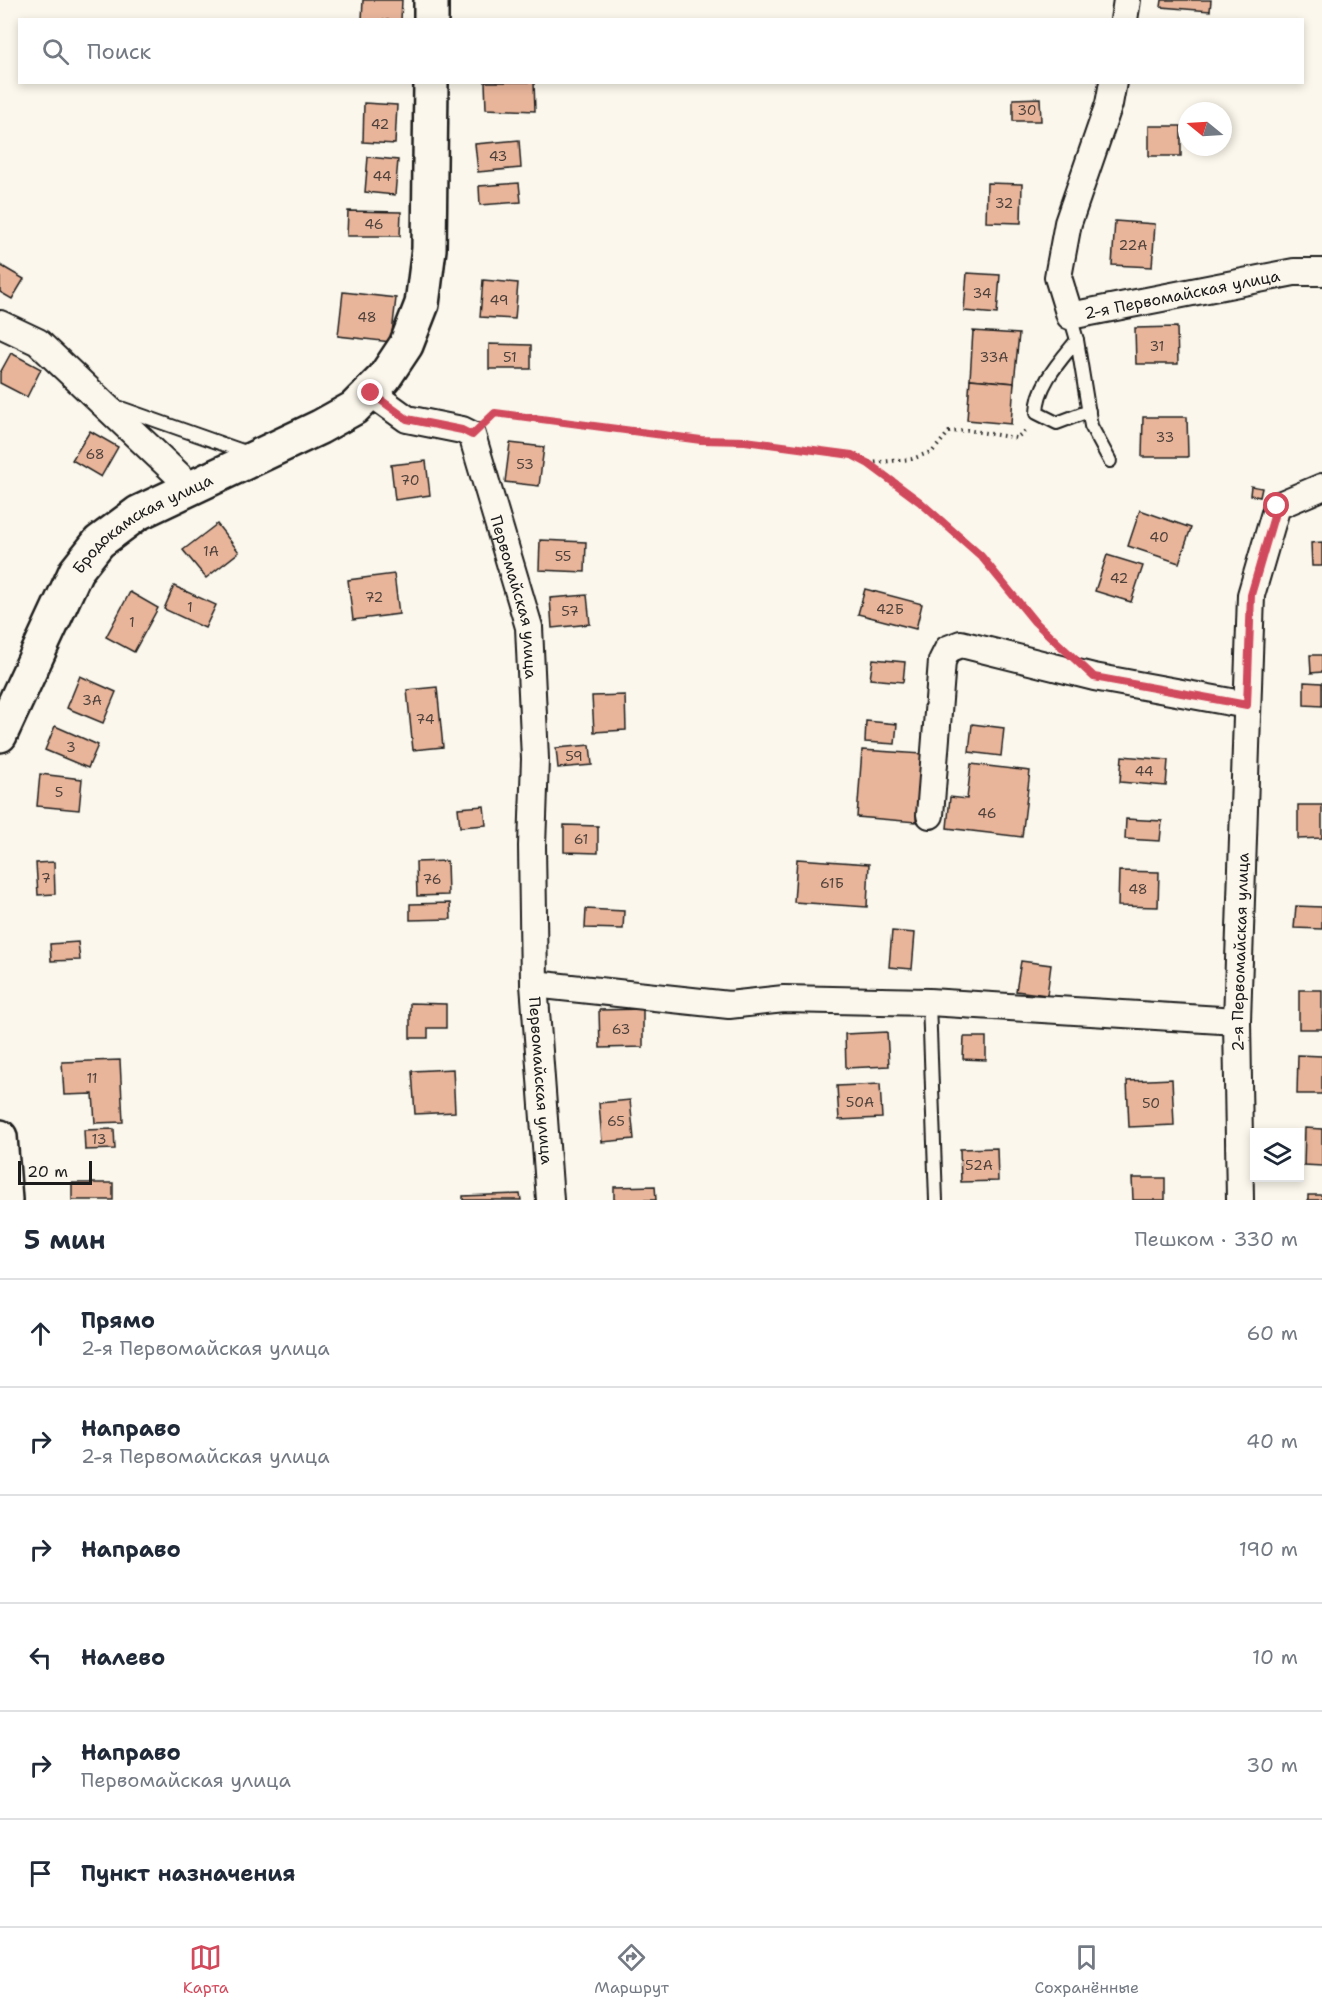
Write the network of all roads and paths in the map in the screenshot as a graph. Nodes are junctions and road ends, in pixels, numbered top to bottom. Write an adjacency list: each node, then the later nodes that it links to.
1 (431, 0): 3 (street)
2 (1127, 0): 4 (street)
3 (431, 18)
4 (1124, 18)
5 (430, 84): 10 (street)
6 (1113, 84): 9 (street, 2-я Первомайская улица)
7 (1322, 272): 9 (street, 2-я Первомайская улица)
8 (0, 324): 11 (street)
9 (1073, 328): 12 (lane); 13 (lane)
10 (371, 393): 14 (street); 15 (street, Бродокамская улица)
11 (99, 401): 15 (lane); 19 (street)
12 (1089, 411): 13 (lane); 16 (lane)
13 (1037, 414): 17 (path)
14 (472, 435): 17 (path); 24 (street, Первомайская улица)
15 (258, 456): 19 (street, Бродокамская улица)
16 (1110, 461)
17 (869, 464): 20 (path)
18 (1322, 487): 21 (street, 2-я Первомайская улица)
19 (192, 488): 22 (street, Бродокамская улица)
20 (1060, 645)
21 (1247, 705): 23 (street); 26 (street, 2-я Первомайская улица)
22 (4, 717)
23 (930, 815)
24 (534, 984): 25 (street); 29 (street, Первомайская улица)
25 (929, 1002): 26 (street); 30 (lane)
26 (1237, 1022): 31 (street, 2-я Первомайская улица)
27 (0, 1137): 28 (street)
28 (5, 1200)
29 (550, 1200)
30 (936, 1200)
31 (1240, 1200)

